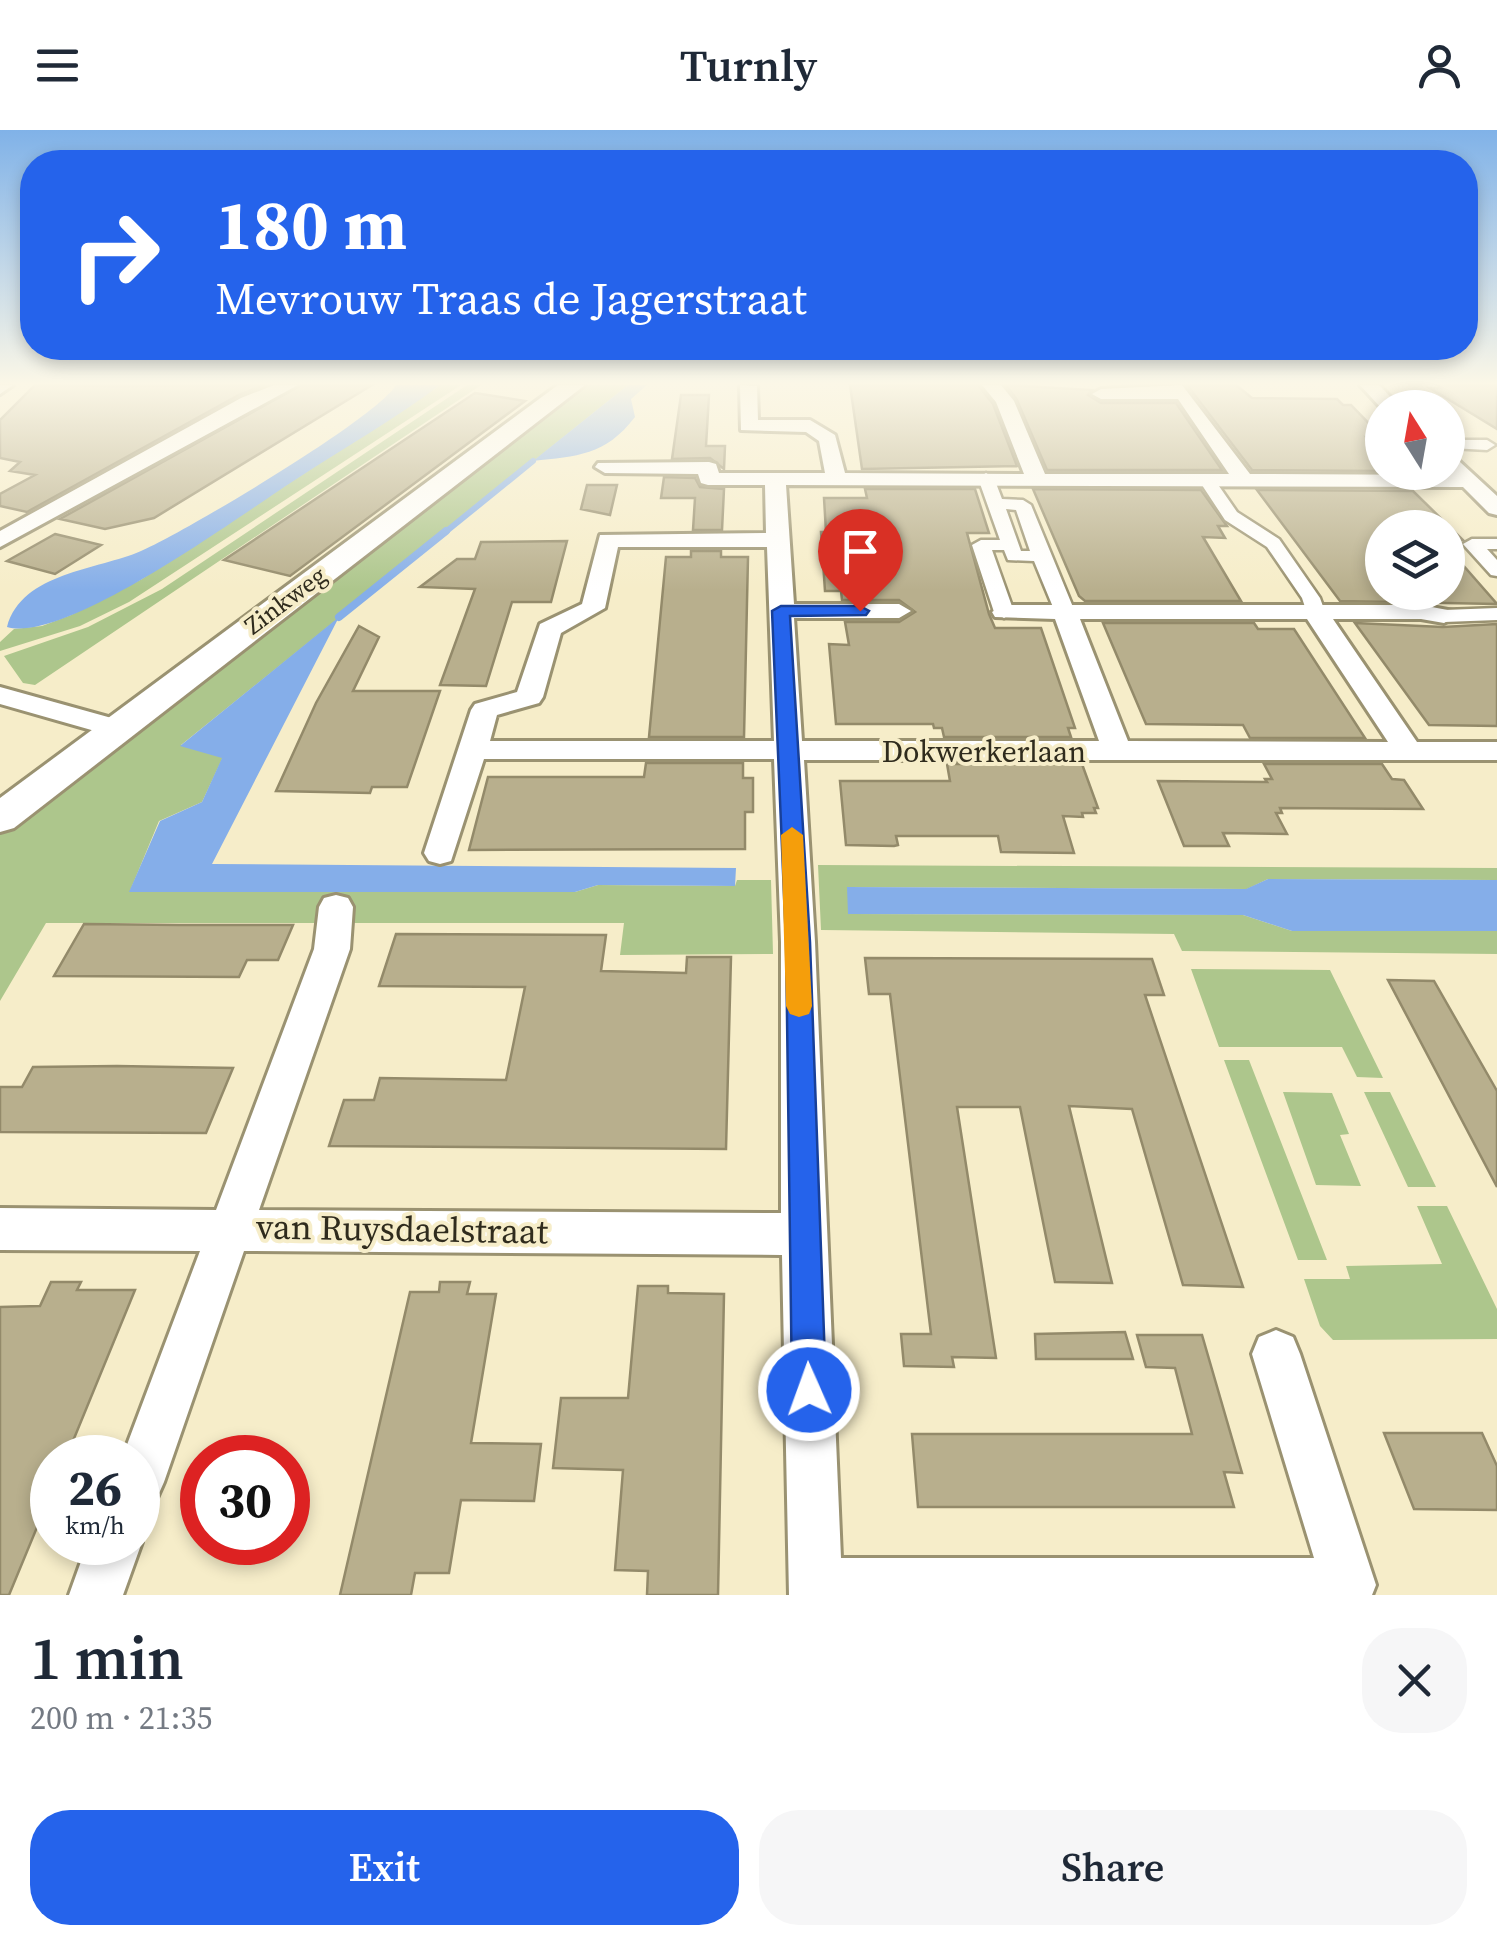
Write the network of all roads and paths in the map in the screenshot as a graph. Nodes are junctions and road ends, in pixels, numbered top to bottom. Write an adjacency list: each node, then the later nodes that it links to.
1 (156, 453): 18 (street)
2 (482, 453): 33 (street, Zinkweg)
3 (831, 453): 9 (street)
4 (1026, 453): 11 (street)
5 (1224, 453): 13 (street)
6 (604, 467): 8 (street)
7 (1465, 476): 14 (street)
8 (776, 478): 9 (street); 20 (street)
9 (836, 478): 10 (street)
10 (986, 478): 11 (street); 15 (street)
11 (1036, 478): 12 (street)
12 (1206, 479): 13 (street); 29 (street)
13 (1243, 479): 14 (street)
14 (1468, 481): 16 (street)
15 (996, 504): 21 (street); 23 (street)
16 (1497, 508)
17 (0, 514): 18 (street)
18 (34, 521): 19 (street)
19 (0, 540)
20 (776, 540): 25 (street); 34 (street)
21 (1011, 544): 23 (street); 27 (street)
22 (1497, 544): 24 (street)
23 (1041, 556): 28 (street)
24 (1497, 571)
25 (781, 611): 26 (street); 36 (street)
26 (899, 612)
27 (1004, 612): 28 (street)
28 (1065, 612): 29 (street); 37 (street)
29 (1315, 612): 31 (street); 35 (street)
30 (1497, 614): 31 (street)
31 (1444, 616)
32 (0, 695): 33 (street)
33 (116, 728): 39 (street, Zinkweg)
34 (471, 750): 36 (street, Dokwerkerlaan); 40 (street)
35 (1408, 750): 37 (street, Dokwerkerlaan); 38 (street, Dokwerkerlaan)
36 (786, 751): 37 (street, Dokwerkerlaan); 44 (street)
37 (1117, 751)
38 (1497, 752)
39 (0, 818)
40 (440, 853)
41 (336, 907): 42 (street)
42 (230, 1228): 43 (street, van Ruysdaelstraat); 44 (street, van Ruysdaelstraat); 46 (street)
43 (0, 1229)
44 (803, 1234): 48 (street)
45 (1276, 1354): 48 (street)
46 (155, 1435)
47 (107, 1565): 49 (street)
48 (816, 1590)
49 (96, 1595)

